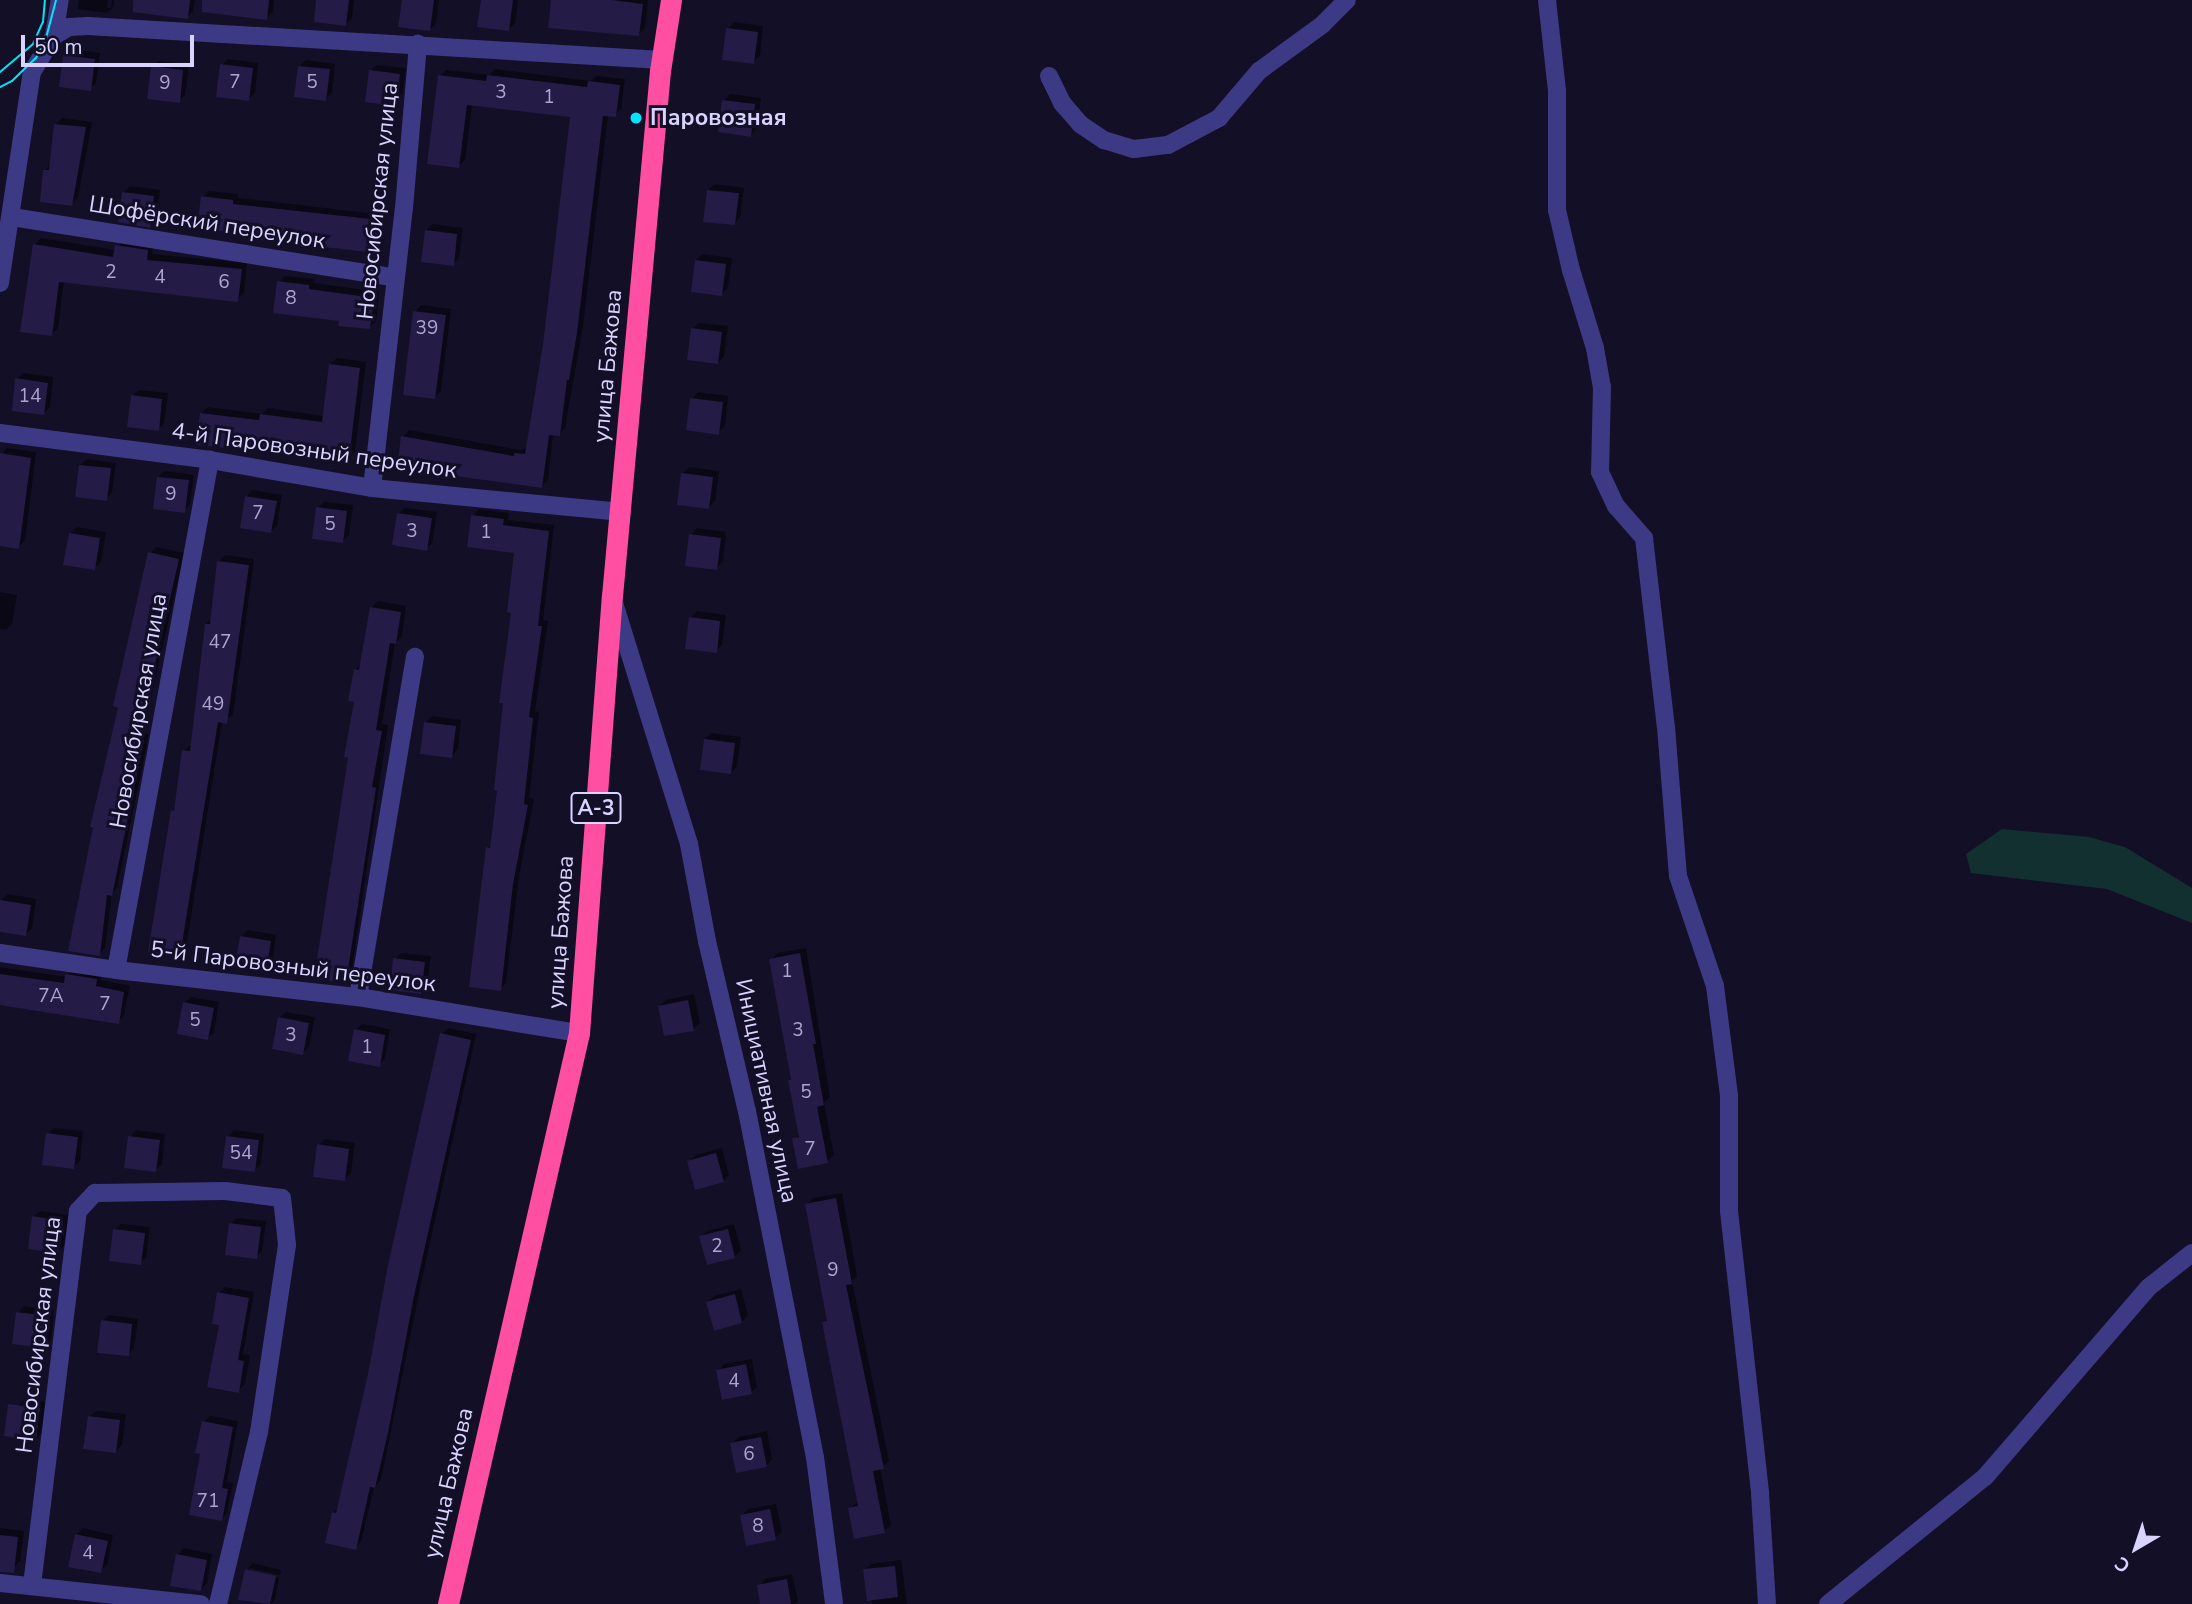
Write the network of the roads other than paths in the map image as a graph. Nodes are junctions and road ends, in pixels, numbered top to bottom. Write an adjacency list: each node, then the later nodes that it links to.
1 (60, 0): 5 (street)
2 (671, 0): 7 (highway, улица Бажова / A-3)
3 (1347, 0): 8 (street)
4 (1547, 0): 29 (street)
5 (54, 36): 6 (street); 9 (street)
6 (418, 44): 7 (street); 10 (street, Новосибирская улица)
7 (662, 60): 15 (highway, улица Бажова / A-3)
8 (1049, 76)
9 (12, 217): 10 (street, Шофёрский переулок); 11 (street)
10 (395, 278): 14 (street, Новосибирская улица)
11 (0, 283)
12 (0, 433): 13 (street, 4-й Паровозный переулок)
13 (210, 460): 14 (street, 4-й Паровозный переулок); 19 (street, Новосибирская улица)
14 (372, 488): 15 (street, 4-й Паровозный переулок)
15 (621, 512): 16 (highway, улица Бажова / A-3)
16 (612, 597): 21 (highway, улица Бажова / A-3); 28 (street, Инициативная улица)
17 (415, 657): 20 (street)
18 (0, 953): 19 (street, 5-й Паровозный переулок)
19 (116, 970): 20 (street, 5-й Паровозный переулок)
20 (358, 997): 21 (street, 5-й Паровозный переулок)
21 (579, 1033): 27 (highway, улица Бажова / A-3)
22 (2192, 1253): 30 (street)
23 (0, 1583): 24 (street)
24 (32, 1585): 25 (street); 26 (street, Новосибирская улица)
25 (201, 1604)
26 (218, 1604)
27 (448, 1604)
28 (834, 1604)
29 (1767, 1604)
30 (1828, 1604)

